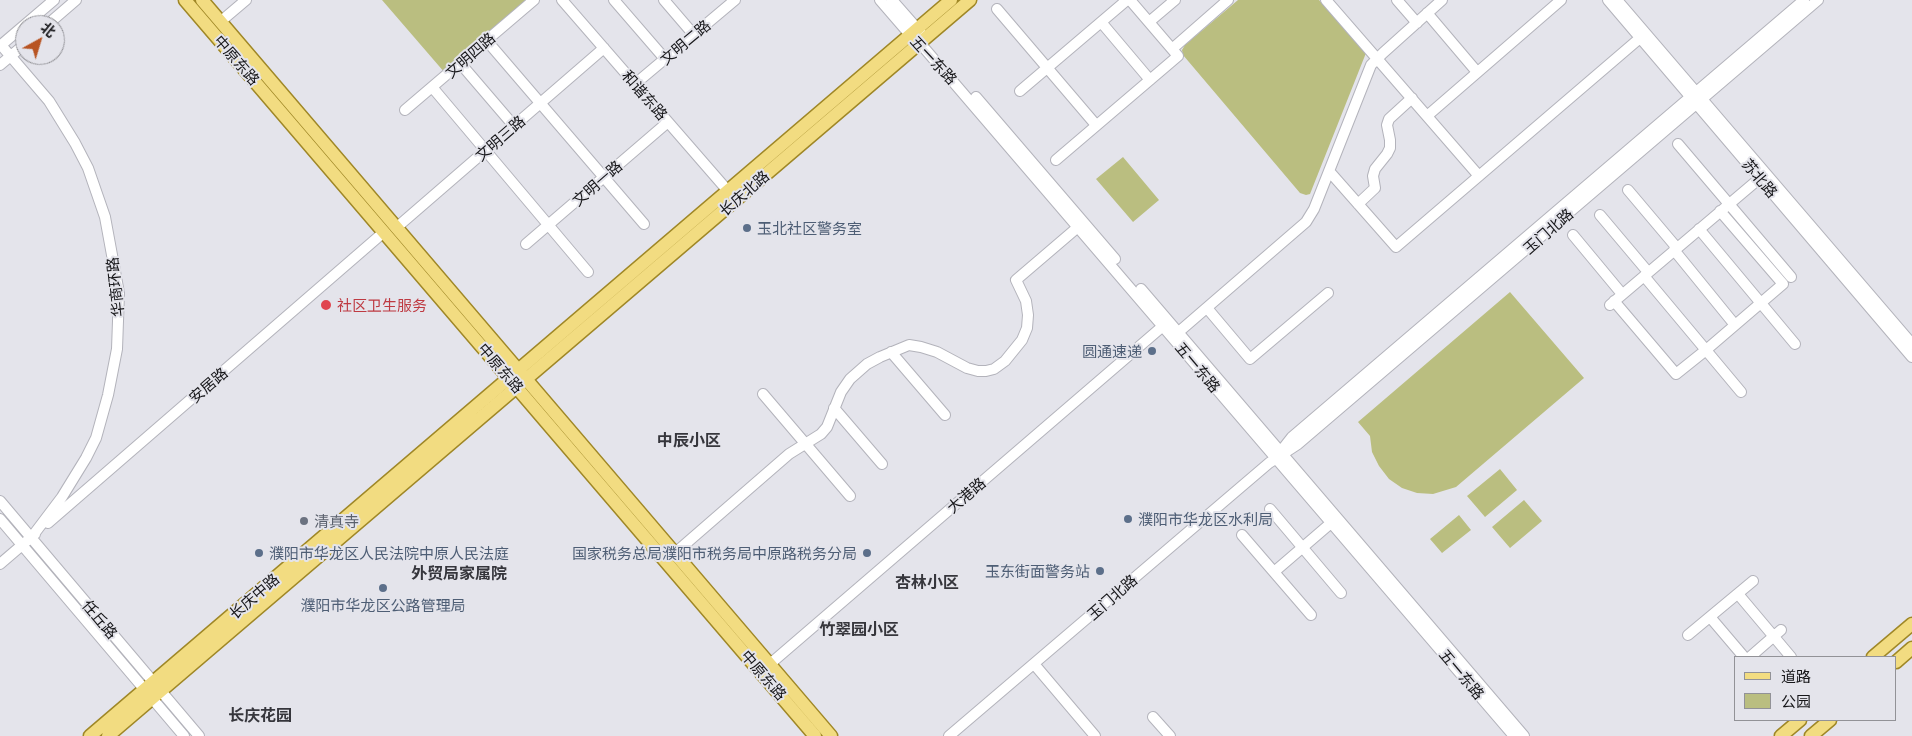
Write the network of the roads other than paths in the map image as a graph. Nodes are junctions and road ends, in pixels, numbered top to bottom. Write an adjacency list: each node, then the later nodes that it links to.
1 (54, 0): 37 (street)
2 (76, 0): 28 (street)
3 (185, 0): 77 (main road, 中原东路)
4 (202, 0): 29 (main road, 中原东路)
5 (246, 0): 29 (street)
6 (534, 0): 36 (street, 文明四路)
7 (562, 0): 38 (street, 和谐东路)
8 (614, 0): 43 (street)
9 (664, 0): 33 (street)
10 (735, 0): 33 (street, 文明二路)
11 (880, 0): 34 (street, 五一东路)
12 (892, 0): 34 (street, 五一东路)
13 (951, 0): 34 (main road, 长庆北路)
14 (970, 0): 34 (main road, 长庆北路)
15 (1129, 0): 30 (street); 31 (street)
16 (1174, 0): 31 (street)
17 (1228, 0): 39 (street)
18 (1326, 0): 42 (street)
19 (1397, 0): 32 (street)
20 (1442, 0): 27 (street)
21 (1561, 0): 47 (street)
22 (1608, 0): 35 (street, 苏北路)
23 (1617, 0): 53 (street, 苏北路)
24 (1804, 0): 53 (street, 玉门北路)
25 (1818, 0): 53 (street, 玉门北路)
26 (997, 9): 46 (street)
27 (1427, 13): 32 (street); 47 (street)
28 (59, 15)
29 (220, 22): 77 (main road, 中原东路)
30 (1101, 22): 46 (street); 48 (street)
31 (1149, 22): 39 (street)
32 (1417, 23): 42 (street)
33 (694, 35): 43 (street, 文明二路)
34 (918, 37): 68 (main road, 长庆北路); 75 (street, 五一东路); 90 (street, 五一东路); 96 (main road, 长庆北路)
35 (1640, 38): 53 (street, 苏北路); 64 (street)
36 (487, 40): 44 (street, 文明四路); 54 (street)
37 (0, 46): 41 (street, 华商环路)
38 (604, 48): 49 (street, 和谐东路); 54 (street, 文明三路)
39 (1172, 49): 48 (street)
40 (15, 52): 41 (street)
41 (10, 56): 45 (street); 110 (street, 华商环路)
42 (1377, 58): 52 (street); 63 (street)
43 (665, 59): 49 (street, 文明二路)
44 (460, 63): 50 (street, 文明四路); 59 (street)
45 (0, 65)
46 (1048, 68): 51 (street); 58 (street)
47 (1477, 72): 56 (street)
48 (1150, 80): 58 (street)
49 (635, 84): 57 (street, 和谐东路)
50 (432, 87): 55 (street, 文明四路); 61 (street)
51 (1020, 92)
52 (1412, 98): 56 (street); 69 (street)
53 (1696, 98): 66 (street, 苏北路); 92 (street, 苏北路); 102 (street, 玉门北路)
54 (540, 103): 59 (street, 文明三路); 65 (street)
55 (405, 110)
56 (1427, 116): 64 (street)
57 (668, 122): 65 (street, 文明一路); 68 (street, 和谐东路)
58 (1096, 125): 62 (street)
59 (514, 126): 61 (street, 文明三路)
60 (1678, 144): 70 (street)
61 (486, 151): 74 (street); 77 (street, 文明三路)
62 (1056, 160)
63 (1329, 170): 69 (street); 87 (street)
64 (1479, 176): 69 (street)
65 (604, 177): 73 (street); 74 (street, 文明一路)
66 (1760, 178): 70 (street); 95 (street, 苏北路)
67 (1628, 190): 80 (street)
68 (728, 191): 96 (main road, 长庆北路)
69 (1358, 204)
70 (1729, 204): 71 (street); 83 (street)
71 (1720, 211): 76 (street); 86 (street)
72 (1600, 215): 82 (street)
73 (644, 224)
74 (548, 225): 79 (street, 文明一路); 81 (street)
75 (1078, 227): 89 (street, 五一东路); 94 (street)
76 (1699, 229): 80 (street); 86 (street)
77 (390, 230): 96 (main road, 中原东路); 110 (street, 安居路)
78 (1573, 235): 85 (street)
79 (526, 244)
80 (1675, 249): 82 (street); 88 (street)
81 (588, 272)
82 (1646, 274): 85 (street); 93 (street)
83 (1791, 277)
84 (1328, 293): 87 (street)
85 (1622, 294): 93 (street)
86 (1761, 303): 88 (street); 91 (street)
87 (1207, 308): 90 (street)
88 (1735, 325): 93 (street)
89 (1163, 326): 90 (street, 五一东路); 130 (street, 大港路)
90 (1176, 335): 102 (street, 五一东路)
91 (1795, 344)
92 (1912, 344)
93 (1706, 350): 97 (street)
94 (891, 352): 99 (street); 100 (street)
95 (1912, 357)
96 (518, 379): 113 (main road, 中原东路); 132 (main road, 长庆中路); 140 (main road, 中原东路)
97 (1741, 392)
98 (763, 394): 101 (street)
99 (834, 408): 101 (street); 103 (street)
100 (945, 415)
101 (805, 444): 104 (street); 113 (street)
102 (1279, 454): 108 (street, 五一东路); 131 (street, 玉门北路); 146 (street, 五一东路)
103 (882, 464)
104 (850, 496)
105 (0, 502): 110 (street, 任丘路)
106 (1270, 509): 112 (street)
107 (0, 519): 111 (street, 任丘路)
108 (1331, 523): 112 (street); 145 (street, 五一东路)
109 (1242, 535): 115 (street)
110 (31, 538): 111 (street); 132 (street, 任丘路)
111 (23, 545): 114 (street); 132 (street, 任丘路)
112 (1302, 548): 115 (street); 117 (street)
113 (675, 554): 130 (main road, 中原东路)
114 (0, 564)
115 (1274, 572): 119 (street)
116 (1752, 581): 118 (street)
117 (1341, 593)
118 (1738, 594): 120 (street); 122 (street)
119 (1310, 615)
120 (1710, 617): 123 (street); 125 (street)
121 (1912, 624): 128 (main road)
122 (1778, 634): 126 (street); 127 (street)
123 (1688, 635)
124 (1912, 648): 129 (main road)
125 (1743, 656)
126 (1751, 656)
127 (1790, 656)
128 (1874, 656)
129 (1897, 661)
130 (770, 664): 141 (main road, 中原东路)
131 (1034, 664): 142 (street, 玉门北路); 143 (street)
132 (153, 691): 136 (main road, 长庆中路); 137 (main road, 长庆中路); 138 (street, 任丘路); 139 (street, 任丘路)
133 (1153, 717): 144 (street)
134 (1799, 721): 147 (main road)
135 (1829, 721): 148 (main road)
136 (90, 736)
137 (108, 736)
138 (184, 736)
139 (199, 736)
140 (815, 736)
141 (831, 736)
142 (949, 736)
143 (1095, 736)
144 (1170, 736)
145 (1514, 736)
146 (1524, 736)
147 (1781, 736)
148 (1812, 736)

